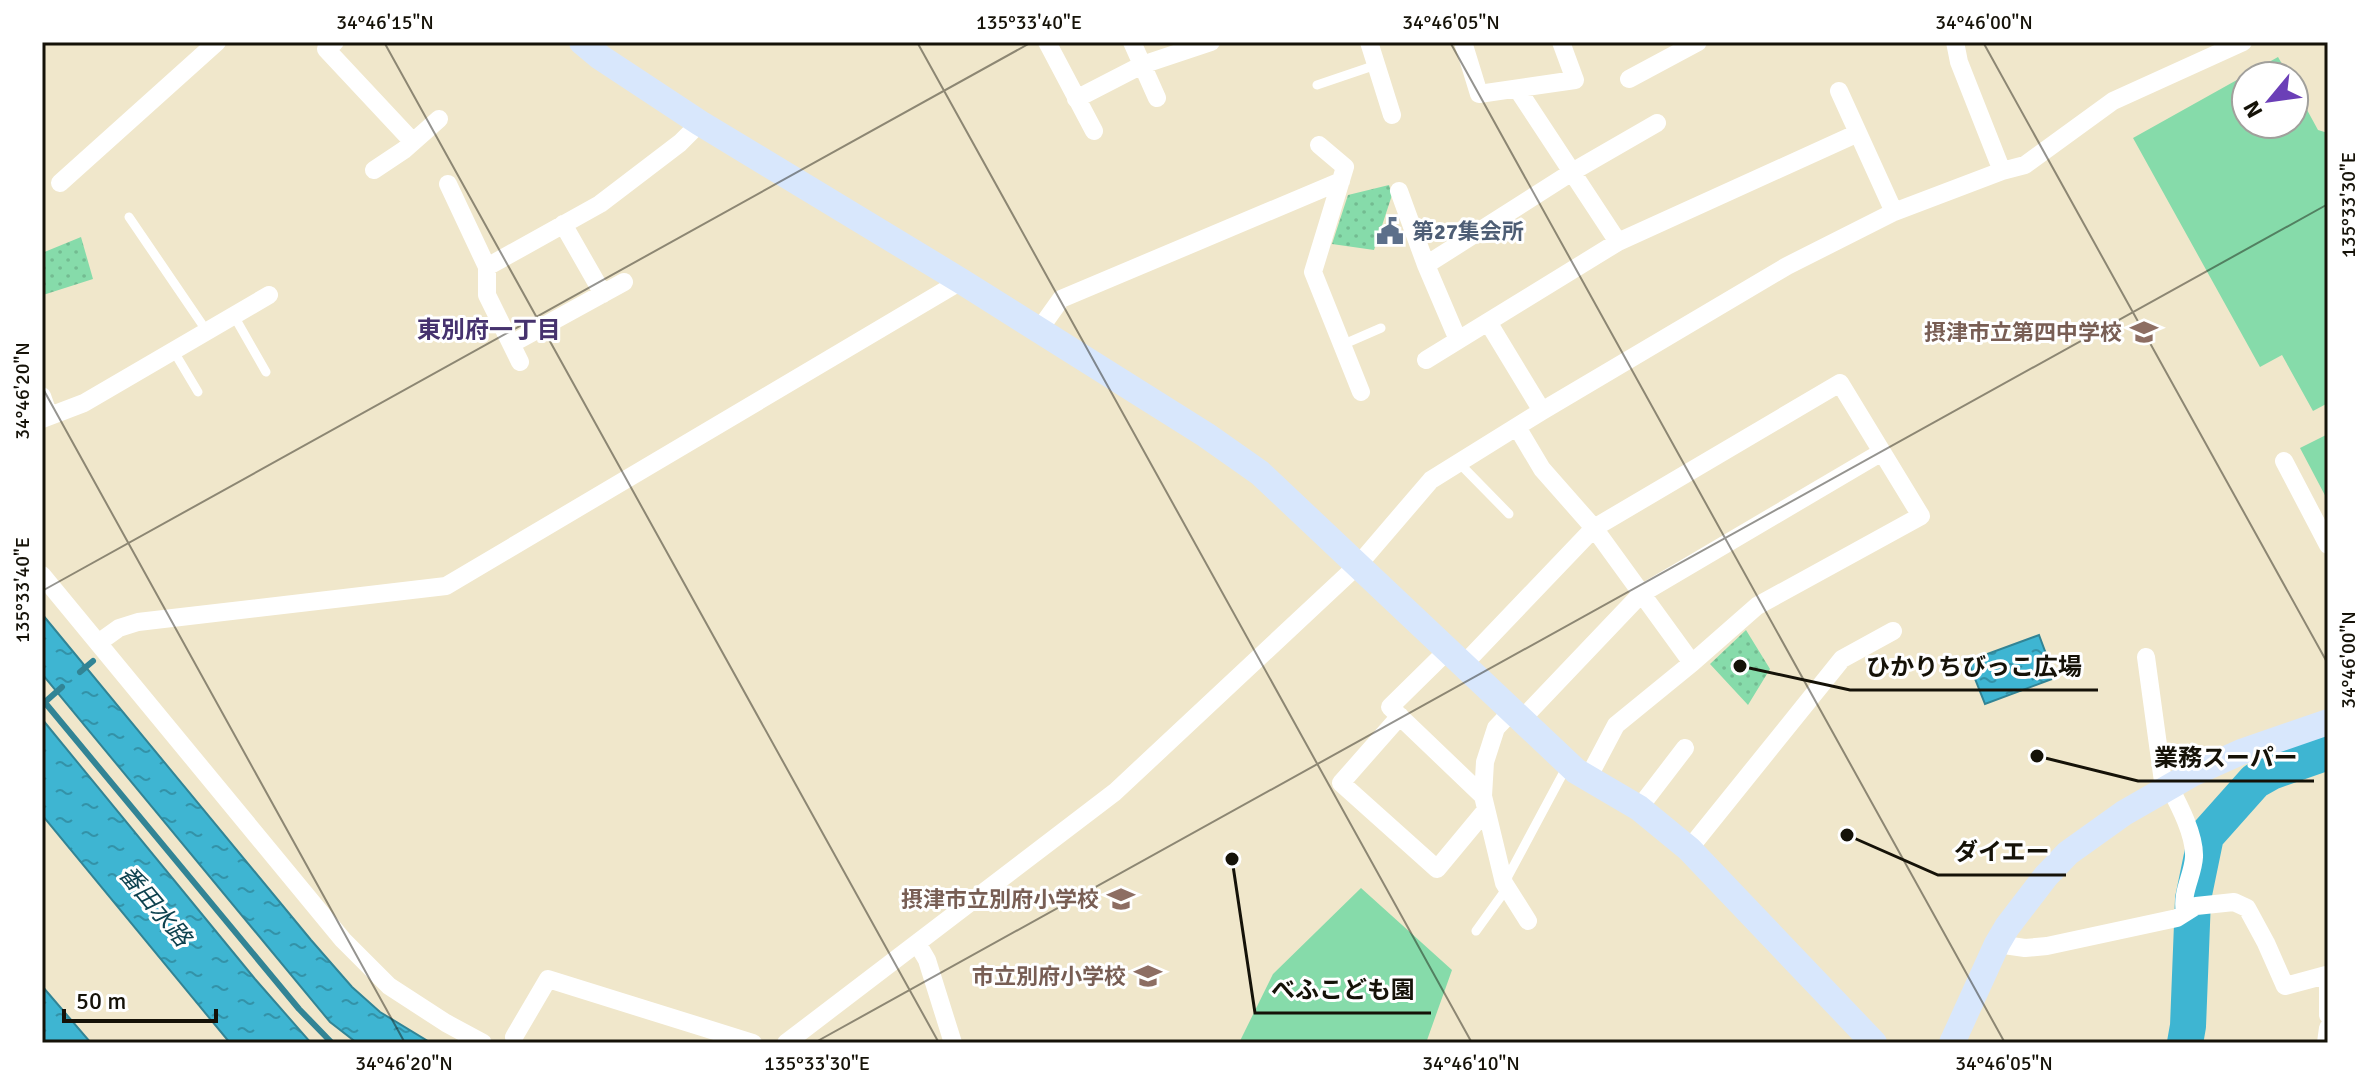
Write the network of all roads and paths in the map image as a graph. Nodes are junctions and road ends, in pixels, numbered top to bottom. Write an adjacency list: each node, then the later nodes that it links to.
1 (217, 42): 33 (street)
2 (335, 42): 27 (street)
3 (582, 42): 23 (street)
4 (1047, 42): 20 (street)
5 (1132, 42): 13 (street)
6 (1211, 42): 13 (street)
7 (1369, 42): 14 (street)
8 (1463, 42): 17 (street)
9 (1561, 42): 17 (street)
10 (1698, 42): 15 (street)
11 (1955, 42): 30 (street)
12 (2243, 42): 30 (street)
13 (1142, 65): 19 (street); 20 (street)
14 (1376, 65): 16 (lane); 21 (street)
15 (1629, 79)
16 (1317, 85)
17 (1518, 90): 31 (street)
18 (1839, 91): 26 (street)
19 (1157, 98)
20 (1076, 99): 25 (street)
21 (1392, 115)
22 (439, 119): 27 (street)
23 (700, 123): 38 (street); 42 (street)
24 (1657, 123): 31 (street)
25 (1094, 131)
26 (1858, 133): 36 (street); 39 (street)
27 (413, 142): 29 (street)
28 (1319, 145): 32 (street)
29 (374, 170)
30 (2002, 171): 36 (street)
31 (1572, 172): 39 (street); 40 (street)
32 (1341, 181): 50 (street); 53 (street)
33 (60, 183)
34 (448, 184): 41 (street)
35 (1399, 191): 40 (street)
36 (1894, 212): 61 (street)
37 (129, 217): 49 (lane)
38 (563, 224): 41 (street); 44 (street)
39 (1618, 242): 47 (street)
40 (1426, 265): 51 (street)
41 (487, 267): 52 (street)
42 (961, 281): 50 (street); 74 (street)
43 (624, 282): 44 (street)
44 (603, 294): 52 (street)
45 (269, 295): 46 (street)
46 (234, 315): 49 (street); 57 (lane)
47 (1488, 322): 51 (street); 61 (street)
48 (1381, 328): 53 (lane)
49 (206, 330): 54 (street)
50 (1039, 330): 70 (street)
51 (1458, 340): 55 (street)
52 (511, 344): 56 (street)
53 (1342, 345): 59 (street)
54 (173, 350): 58 (lane); 62 (street)
55 (1426, 360)
56 (520, 362)
57 (266, 372)
58 (198, 392)
59 (1361, 392)
60 (42, 396): 62 (street)
61 (1542, 411): 63 (street)
62 (45, 418)
63 (1517, 427): 66 (street); 68 (street)
64 (1882, 452): 68 (street); 72 (street); 77 (street)
65 (2284, 461): 69 (street)
66 (1459, 463): 67 (lane); 70 (street)
67 (1509, 514)
68 (1594, 528): 72 (street); 75 (street)
69 (2328, 545)
70 (1359, 564): 75 (street); 91 (street)
71 (42, 575): 74 (street)
72 (1641, 594): 77 (street); 78 (street)
73 (1893, 631): 86 (street)
74 (98, 643): 98 (street)
75 (1456, 656): 78 (street); 79 (street)
76 (2146, 657): 83 (street)
77 (1692, 663): 82 (street)
78 (1518, 715): 82 (street); 84 (street)
79 (1400, 716): 84 (street); 84 (street)
80 (2328, 722): 83 (street)
81 (1685, 748): 85 (street)
82 (1578, 770): 85 (street); 87 (lane)
83 (2166, 787): 88 (street); 92 (street)
84 (1485, 803): 87 (street)
85 (1639, 808): 86 (street)
86 (1689, 849): 102 (street)
87 (1506, 885): 89 (street); 90 (lane)
88 (2189, 910): 92 (street); 93 (street)
89 (1528, 921)
90 (1476, 931)
91 (917, 943): 100 (street); 101 (street)
92 (1997, 944): 103 (street)
93 (2327, 975): 94 (street)
94 (2328, 1015)
95 (2328, 1028): 104 (street)
96 (702, 1036): 97 (street); 99 (street)
97 (514, 1037)
98 (483, 1043)
99 (753, 1043)
100 (786, 1043)
101 (953, 1043)
102 (1874, 1043)
103 (1952, 1043)
104 (2326, 1043)

